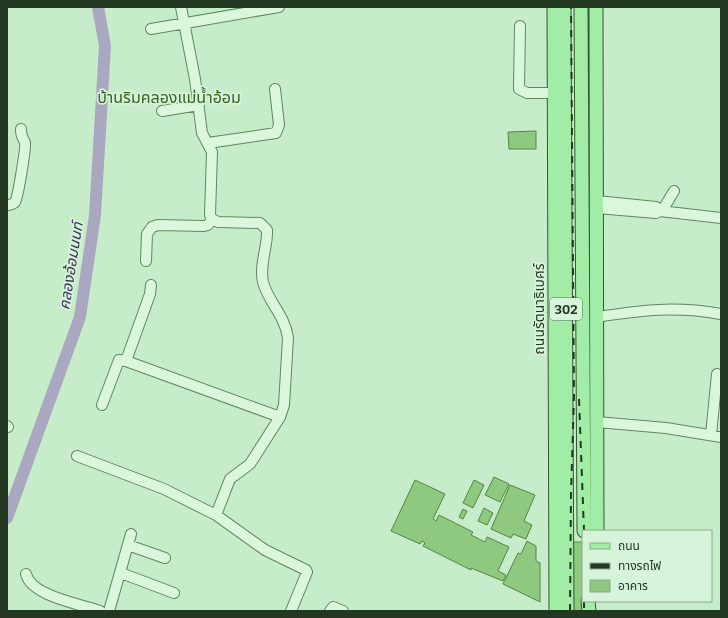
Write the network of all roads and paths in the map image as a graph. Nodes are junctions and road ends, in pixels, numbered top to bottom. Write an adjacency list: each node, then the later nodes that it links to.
1 (181, 7): 7 (street)
2 (279, 7): 7 (street)
3 (554, 7): 10 (main road, ถนนรัตนาธิเบศร์ / 302)
4 (564, 7): 25 (main road, ถนนรัตนาธิเบศร์ / 302)
5 (581, 7): 26 (main road, 302)
6 (596, 7): 11 (main road, 302)
7 (185, 23): 9 (street); 14 (street)
8 (520, 26): 13 (street)
9 (151, 28)
10 (554, 76): 13 (main road, ถนนรัตนาธิเบศร์ / 302); 25 (main road)
11 (596, 85): 19 (main road, 302); 26 (main road)
12 (275, 89): 17 (street)
13 (554, 93): 53 (main road, ถนนรัตนาธิเบศร์ / 302)
14 (199, 106): 15 (street); 17 (street)
15 (162, 111)
16 (21, 129): 20 (street)
17 (208, 143): 23 (street)
18 (674, 191): 21 (street)
19 (597, 204): 21 (street); 29 (main road, 302)
20 (7, 206)
21 (661, 211): 22 (street)
22 (721, 218)
23 (212, 219): 24 (street); 34 (street)
24 (146, 261)
25 (566, 269): 44 (main road, ถนนรัตนาธิเบศร์ / 302)
26 (583, 269): 39 (main road, 302)
27 (151, 285): 30 (street)
28 (721, 314): 29 (street)
29 (598, 317): 35 (main road, 302)
30 (126, 361): 33 (street); 34 (street)
31 (717, 374): 32 (street)
32 (718, 390): 36 (street)
33 (102, 405)
34 (280, 417): 38 (street)
35 (597, 422): 36 (street); 40 (main road, 302)
36 (716, 436)
37 (77, 456): 38 (street)
38 (216, 515): 50 (street)
39 (584, 530)
40 (597, 530)
41 (131, 534): 42 (street)
42 (128, 545): 43 (street); 45 (street)
43 (165, 558)
44 (567, 559): 54 (main road); 55 (main road, ถนนรัตนาธิเบศร์ / 302)
45 (121, 573): 47 (street); 49 (street)
46 (26, 574): 48 (street)
47 (174, 593)
48 (100, 611)
49 (109, 611)
50 (291, 611)
51 (330, 611): 52 (street)
52 (343, 611)
53 (556, 611)
54 (563, 611)
55 (567, 611)

